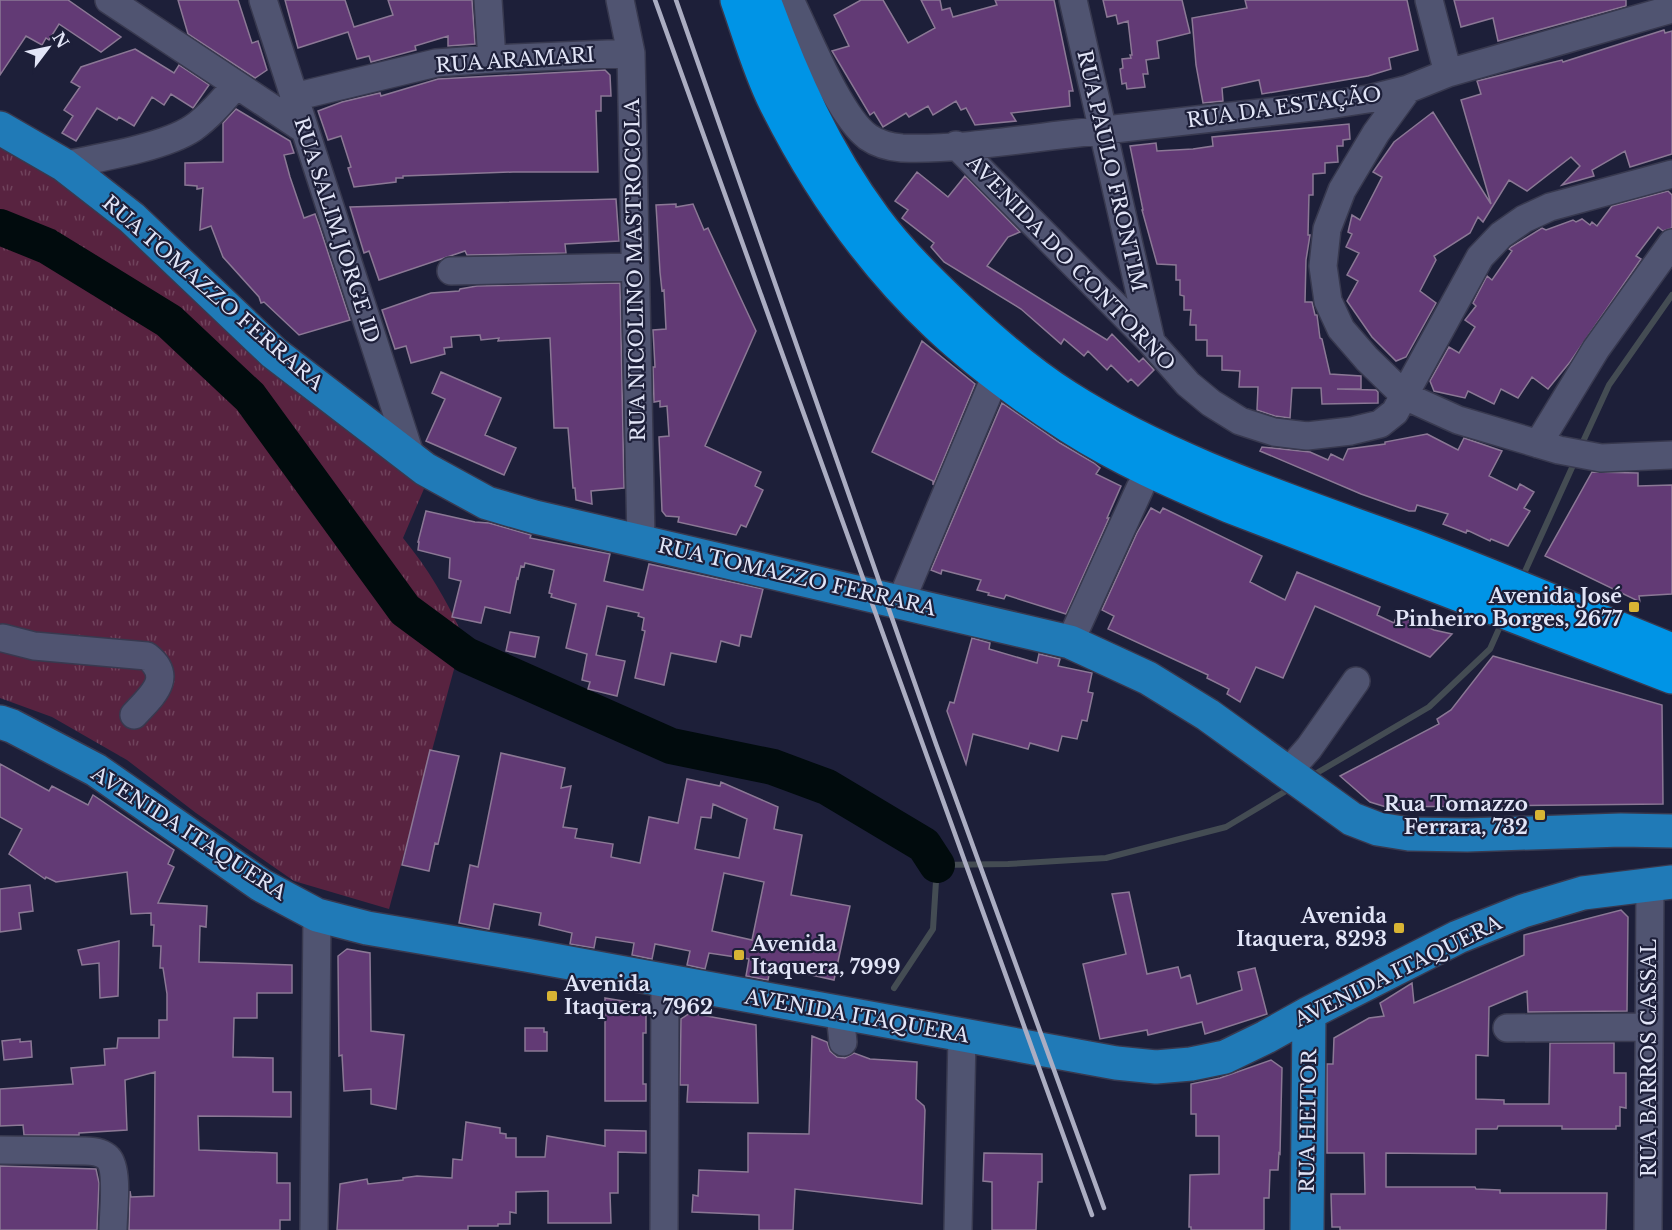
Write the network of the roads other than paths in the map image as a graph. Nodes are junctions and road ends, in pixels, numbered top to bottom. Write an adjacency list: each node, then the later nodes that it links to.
1 (109, 0): 14 (street)
2 (263, 0): 16 (street, RUA SALIM JORGE ID)
3 (489, 0): 12 (street)
4 (620, 0): 11 (street, RUA NICOLINO MASTROCOLA)
5 (737, 0): 34 (highway)
6 (764, 0): 34 (highway)
7 (790, 0): 20 (street, AVENIDA DO CONTORNO)
8 (1073, 0): 19 (street, RUA PAULO FRONTIM)
9 (1429, 0): 13 (street)
10 (1672, 9): 13 (street, RUA DA ESTAÇÃO)
11 (631, 53): 12 (street, RUA ARAMARI); 24 (street, RUA NICOLINO MASTROCOLA)
12 (492, 59): 16 (street, RUA ARAMARI)
13 (1448, 73): 15 (street, RUA DA ESTAÇÃO)
14 (236, 85): 18 (street); 21 (street)
15 (1408, 89): 19 (street, RUA DA ESTAÇÃO); 28 (street)
16 (294, 97): 18 (street, RUA SALIM JORGE ID)
17 (0, 128): 21 (main road, RUA TOMAZZO FERRARA)
18 (305, 130): 31 (street, RUA SALIM JORGE ID)
19 (1103, 130): 20 (street, RUA DA ESTAÇÃO); 26 (street, RUA PAULO FRONTIM)
20 (956, 145): 26 (street, AVENIDA DO CONTORNO)
21 (64, 165): 31 (main road, RUA TOMAZZO FERRARA)
22 (1672, 174): 28 (street, AVENIDA DO CONTORNO)
23 (1672, 243): 29 (street)
24 (635, 267): 25 (street); 33 (street, RUA NICOLINO MASTROCOLA)
25 (451, 271)
26 (1151, 342): 28 (street, AVENIDA DO CONTORNO)
27 (992, 387): 35 (street)
28 (1406, 396): 29 (street)
29 (1548, 447): 30 (street)
30 (1672, 455)
31 (412, 460): 33 (main road, RUA TOMAZZO FERRARA)
32 (1140, 488): 38 (street)
33 (641, 541): 35 (main road, RUA TOMAZZO FERRARA)
34 (1494, 592): 36 (highway)
35 (901, 601): 38 (main road, RUA TOMAZZO FERRARA)
36 (1533, 608): 39 (highway); 40 (highway)
37 (3, 638): 42 (street)
38 (1070, 642): 44 (main road, RUA TOMAZZO FERRARA)
39 (1672, 650)
40 (1672, 677)
41 (1356, 681): 44 (street)
42 (134, 715)
43 (0, 722): 47 (main road, AVENIDA ITAQUERA)
44 (1291, 774): 45 (main road, RUA TOMAZZO FERRARA)
45 (1672, 831)
46 (1661, 884): 49 (main road, AVENIDA ITAQUERA); 50 (street, RUA BARROS CASSAL)
47 (317, 915): 48 (main road, AVENIDA ITAQUERA); 59 (street)
48 (665, 981): 52 (main road, AVENIDA ITAQUERA); 60 (street)
49 (1309, 1013): 53 (main road, AVENIDA ITAQUERA); 54 (main road, RUA HEITOR)
50 (1649, 1027): 51 (street); 55 (street, RUA BARROS CASSAL)
51 (1507, 1028)
52 (962, 1035): 53 (main road, AVENIDA ITAQUERA); 61 (street)
53 (1266, 1037): 54 (main road, AVENIDA ITAQUERA)
54 (1309, 1065): 62 (main road, RUA HEITOR)
55 (1660, 1080): 56 (street, RUA BARROS CASSAL)
56 (1660, 1114): 63 (street, RUA BARROS CASSAL)
57 (0, 1150): 58 (street)
58 (113, 1230)
59 (314, 1230)
60 (664, 1230)
61 (957, 1230)
62 (1307, 1230)
63 (1648, 1230)

